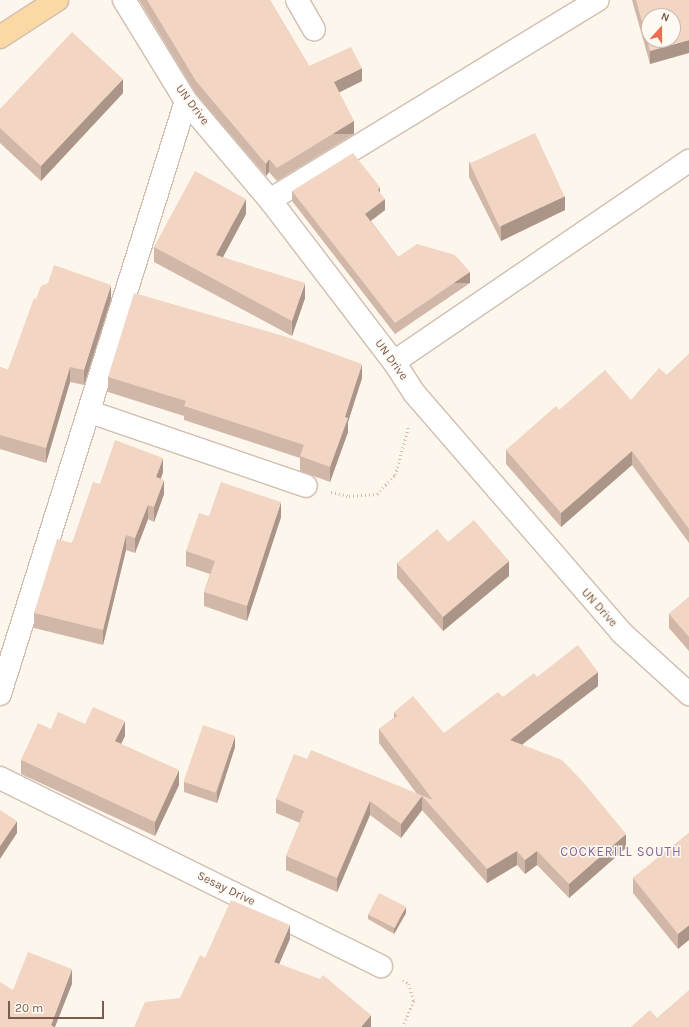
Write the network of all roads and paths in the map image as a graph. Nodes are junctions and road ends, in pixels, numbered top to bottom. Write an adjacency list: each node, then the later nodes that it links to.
1 (57, 0): 6 (main road)
2 (124, 0): 7 (street, UN Drive)
3 (297, 0): 5 (street)
4 (598, 0): 9 (street)
5 (314, 30)
6 (0, 37)
7 (186, 101): 9 (street, UN Drive); 12 (street)
8 (689, 161): 10 (street)
9 (270, 200): 10 (street, UN Drive)
10 (394, 362): 11 (street, UN Drive)
11 (415, 394): 13 (path); 15 (street, UN Drive)
12 (90, 412): 13 (street); 14 (street)
13 (306, 486)
14 (0, 694)
15 (689, 694)
16 (0, 778): 17 (street, Sesay Drive)
17 (381, 966): 18 (path)
18 (403, 1027)

